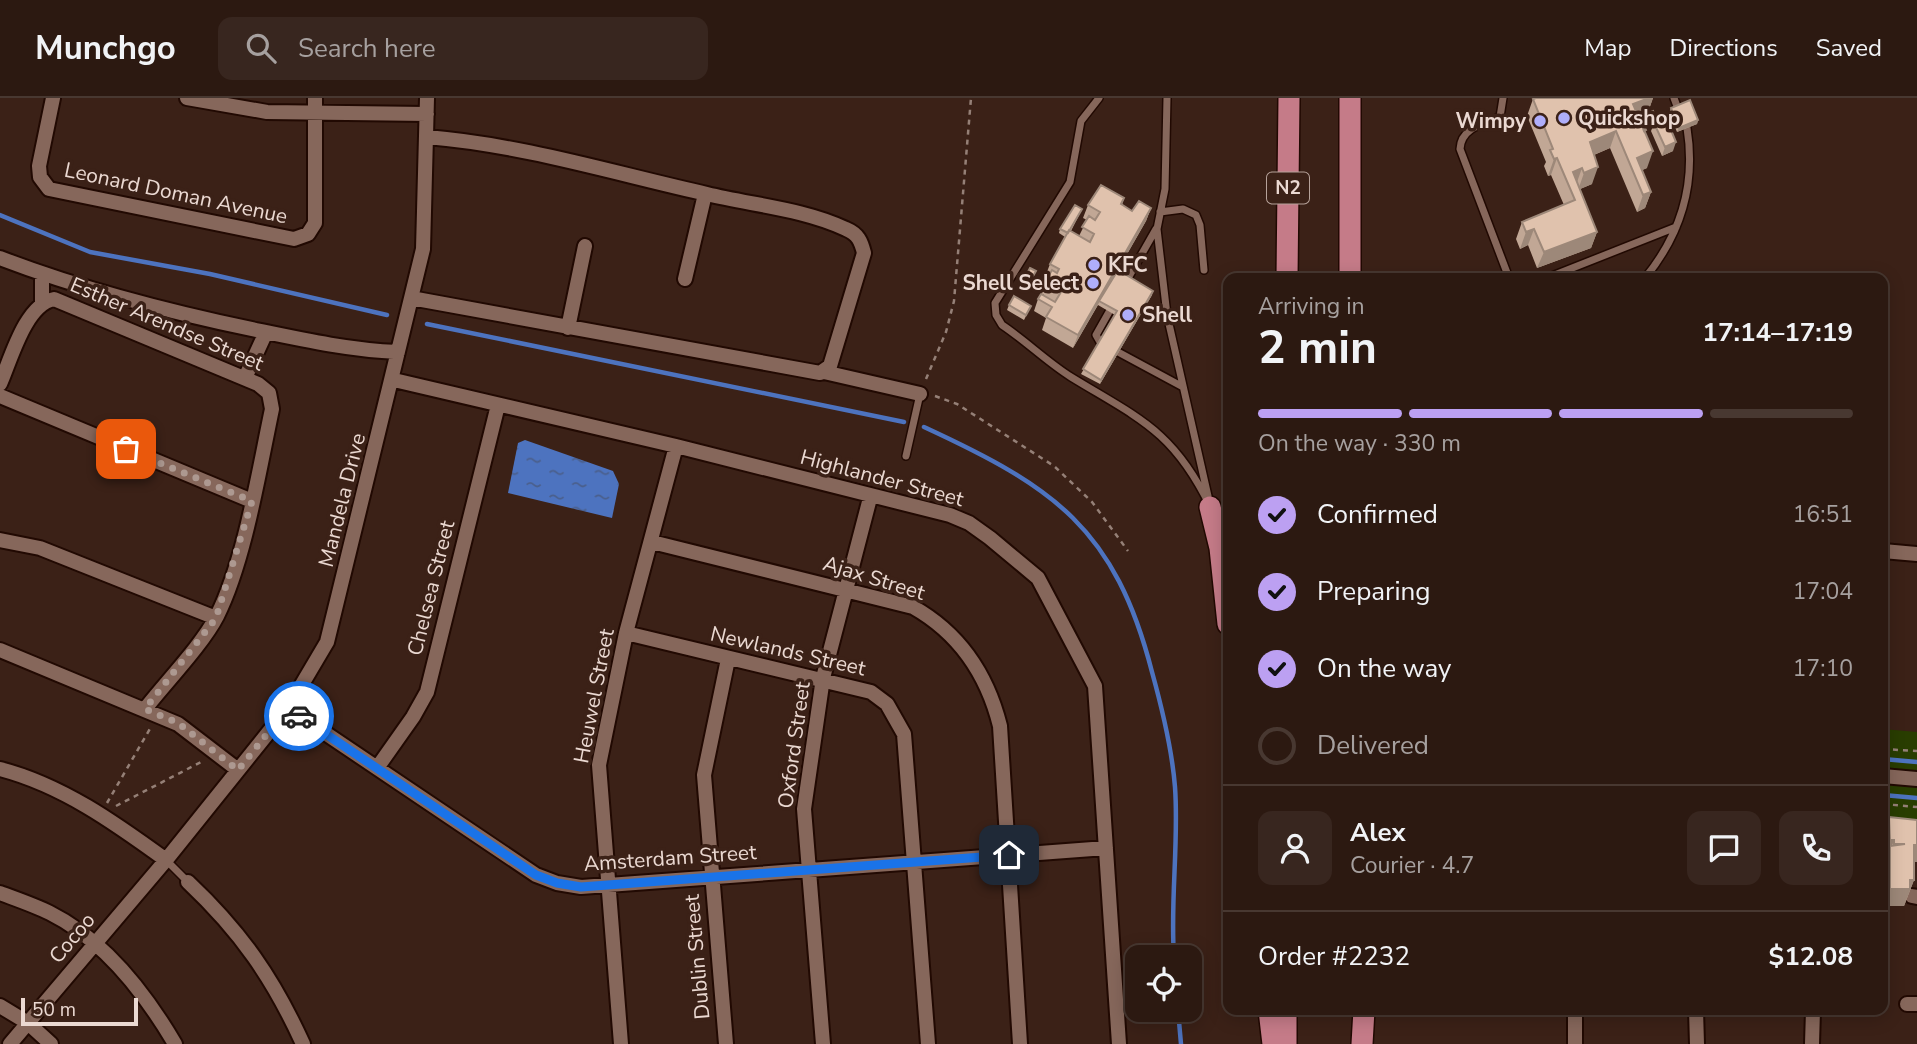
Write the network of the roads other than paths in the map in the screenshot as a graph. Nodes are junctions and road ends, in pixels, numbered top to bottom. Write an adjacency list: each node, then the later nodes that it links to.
1 (53, 98): 12 (street, Leonard Doman Avenue)
2 (187, 98): 12 (street)
3 (315, 98): 12 (street)
4 (427, 98): 13 (street, Mandela Drive)
5 (1099, 98): 53 (lane)
6 (1167, 98): 17 (lane)
7 (1289, 98): 23 (highway, N2)
8 (1350, 98): 24 (highway)
9 (1503, 98): 25 (lane)
10 (1674, 98): 11 (lane)
11 (1678, 109)
12 (315, 114): 13 (street)
13 (427, 114): 15 (street, Mandela Drive)
14 (1687, 128): 18 (lane)
15 (426, 137): 16 (street); 33 (street, Mandela Drive)
16 (705, 194): 29 (street); 41 (street)
17 (1160, 212): 19 (lane); 22 (lane)
18 (1677, 227): 26 (lane); 27 (lane)
19 (1157, 229): 30 (lane); 45 (lane)
20 (585, 246): 36 (street)
21 (0, 258): 28 (street)
22 (1205, 270)
23 (1287, 273)
24 (1350, 273)
25 (1507, 273)
26 (1560, 273)
27 (1648, 273)
28 (41, 274): 31 (street); 32 (street)
29 (685, 279)
30 (1127, 280)
31 (123, 298): 35 (street); 37 (street)
32 (42, 302): 35 (street, Esther Arendse Street); 44 (street, Esther Arendse Street)
33 (410, 302): 36 (street); 39 (street, Mandela Drive)
34 (1109, 312): 38 (lane)
35 (96, 315): 42 (street, Esther Arendse Street)
36 (568, 328): 41 (street)
37 (266, 332): 39 (street); 42 (street)
38 (1100, 342)
39 (400, 346): 43 (street, Mandela Drive)
40 (1118, 352): 45 (lane)
41 (824, 372): 46 (street)
42 (245, 378): 52 (street, Esther Arendse Street)
43 (394, 380): 48 (street, Highlander Street); 65 (street, Mandela Drive)
44 (0, 384)
45 (1183, 387): 53 (lane)
46 (920, 394): 50 (lane)
47 (0, 396): 52 (street)
48 (498, 405): 49 (street, Highlander Street); 67 (street, Chelsea Street)
49 (676, 446): 51 (street, Highlander Street); 55 (street, Heuwel Street)
50 (906, 456)
51 (870, 498): 59 (street, Oxford Street); 72 (street, Highlander Street)
52 (252, 501): 60 (street, Esther Arendse Street)
53 (1210, 507): 58 (highway)
54 (0, 540): 60 (street)
55 (652, 542): 59 (street, Ajax Street); 61 (street, Heuwel Street)
56 (1888, 551): 57 (street)
57 (1917, 554)
58 (1223, 576)
59 (847, 590): 64 (street, Oxford Street); 73 (street, Ajax Street)
60 (216, 618): 66 (street, Esther Arendse Street)
61 (626, 633): 63 (street, Newlands Street); 79 (street, Heuwel Street)
62 (0, 650): 66 (street)
63 (727, 659): 64 (street, Newlands Street); 77 (street, Dublin Street)
64 (823, 678): 75 (street, Newlands Street); 76 (street, Oxford Street)
65 (288, 708): 67 (street, Amsterdam Street); 69 (street, Mandela Drive)
66 (145, 709): 69 (street)
67 (377, 768): 79 (street, Amsterdam Street)
68 (0, 769): 74 (street)
69 (238, 770): 74 (street, Mandela Drive)
70 (1888, 776): 71 (street)
71 (1917, 779)
72 (1106, 848): 73 (street, Amsterdam Street); 100 (street, Highlander Street)
73 (1009, 855): 75 (street, Amsterdam Street); 99 (street, Ajax Street)
74 (166, 860): 78 (lane); 81 (street, Cocoo)
75 (916, 862): 76 (street, Amsterdam Street); 98 (street, Newlands Street)
76 (808, 869): 77 (street, Amsterdam Street); 97 (street, Oxford Street)
77 (712, 875): 79 (street, Amsterdam Street); 96 (street, Dublin Street)
78 (188, 882): 94 (street)
79 (609, 884): 95 (street, Heuwel Street)
80 (0, 893): 81 (street)
81 (95, 944): 90 (street, Cocoo); 93 (street)
82 (0, 1006): 90 (street)
83 (1270, 1015): 101 (highway)
84 (1286, 1015): 102 (highway)
85 (1352, 1015): 103 (highway)
86 (1364, 1015): 104 (highway)
87 (1575, 1015): 105 (street)
88 (1696, 1015): 106 (street)
89 (1813, 1015): 107 (street)
90 (28, 1023): 91 (street, Cocoo); 92 (street)
91 (10, 1044)
92 (51, 1044)
93 (175, 1044)
94 (303, 1044)
95 (621, 1044)
96 (726, 1044)
97 (823, 1044)
98 (928, 1044)
99 (1020, 1044)
100 (1119, 1044)
101 (1273, 1044)
102 (1286, 1044)
103 (1352, 1044)
104 (1362, 1044)
105 (1575, 1044)
106 (1696, 1044)
107 (1812, 1044)

